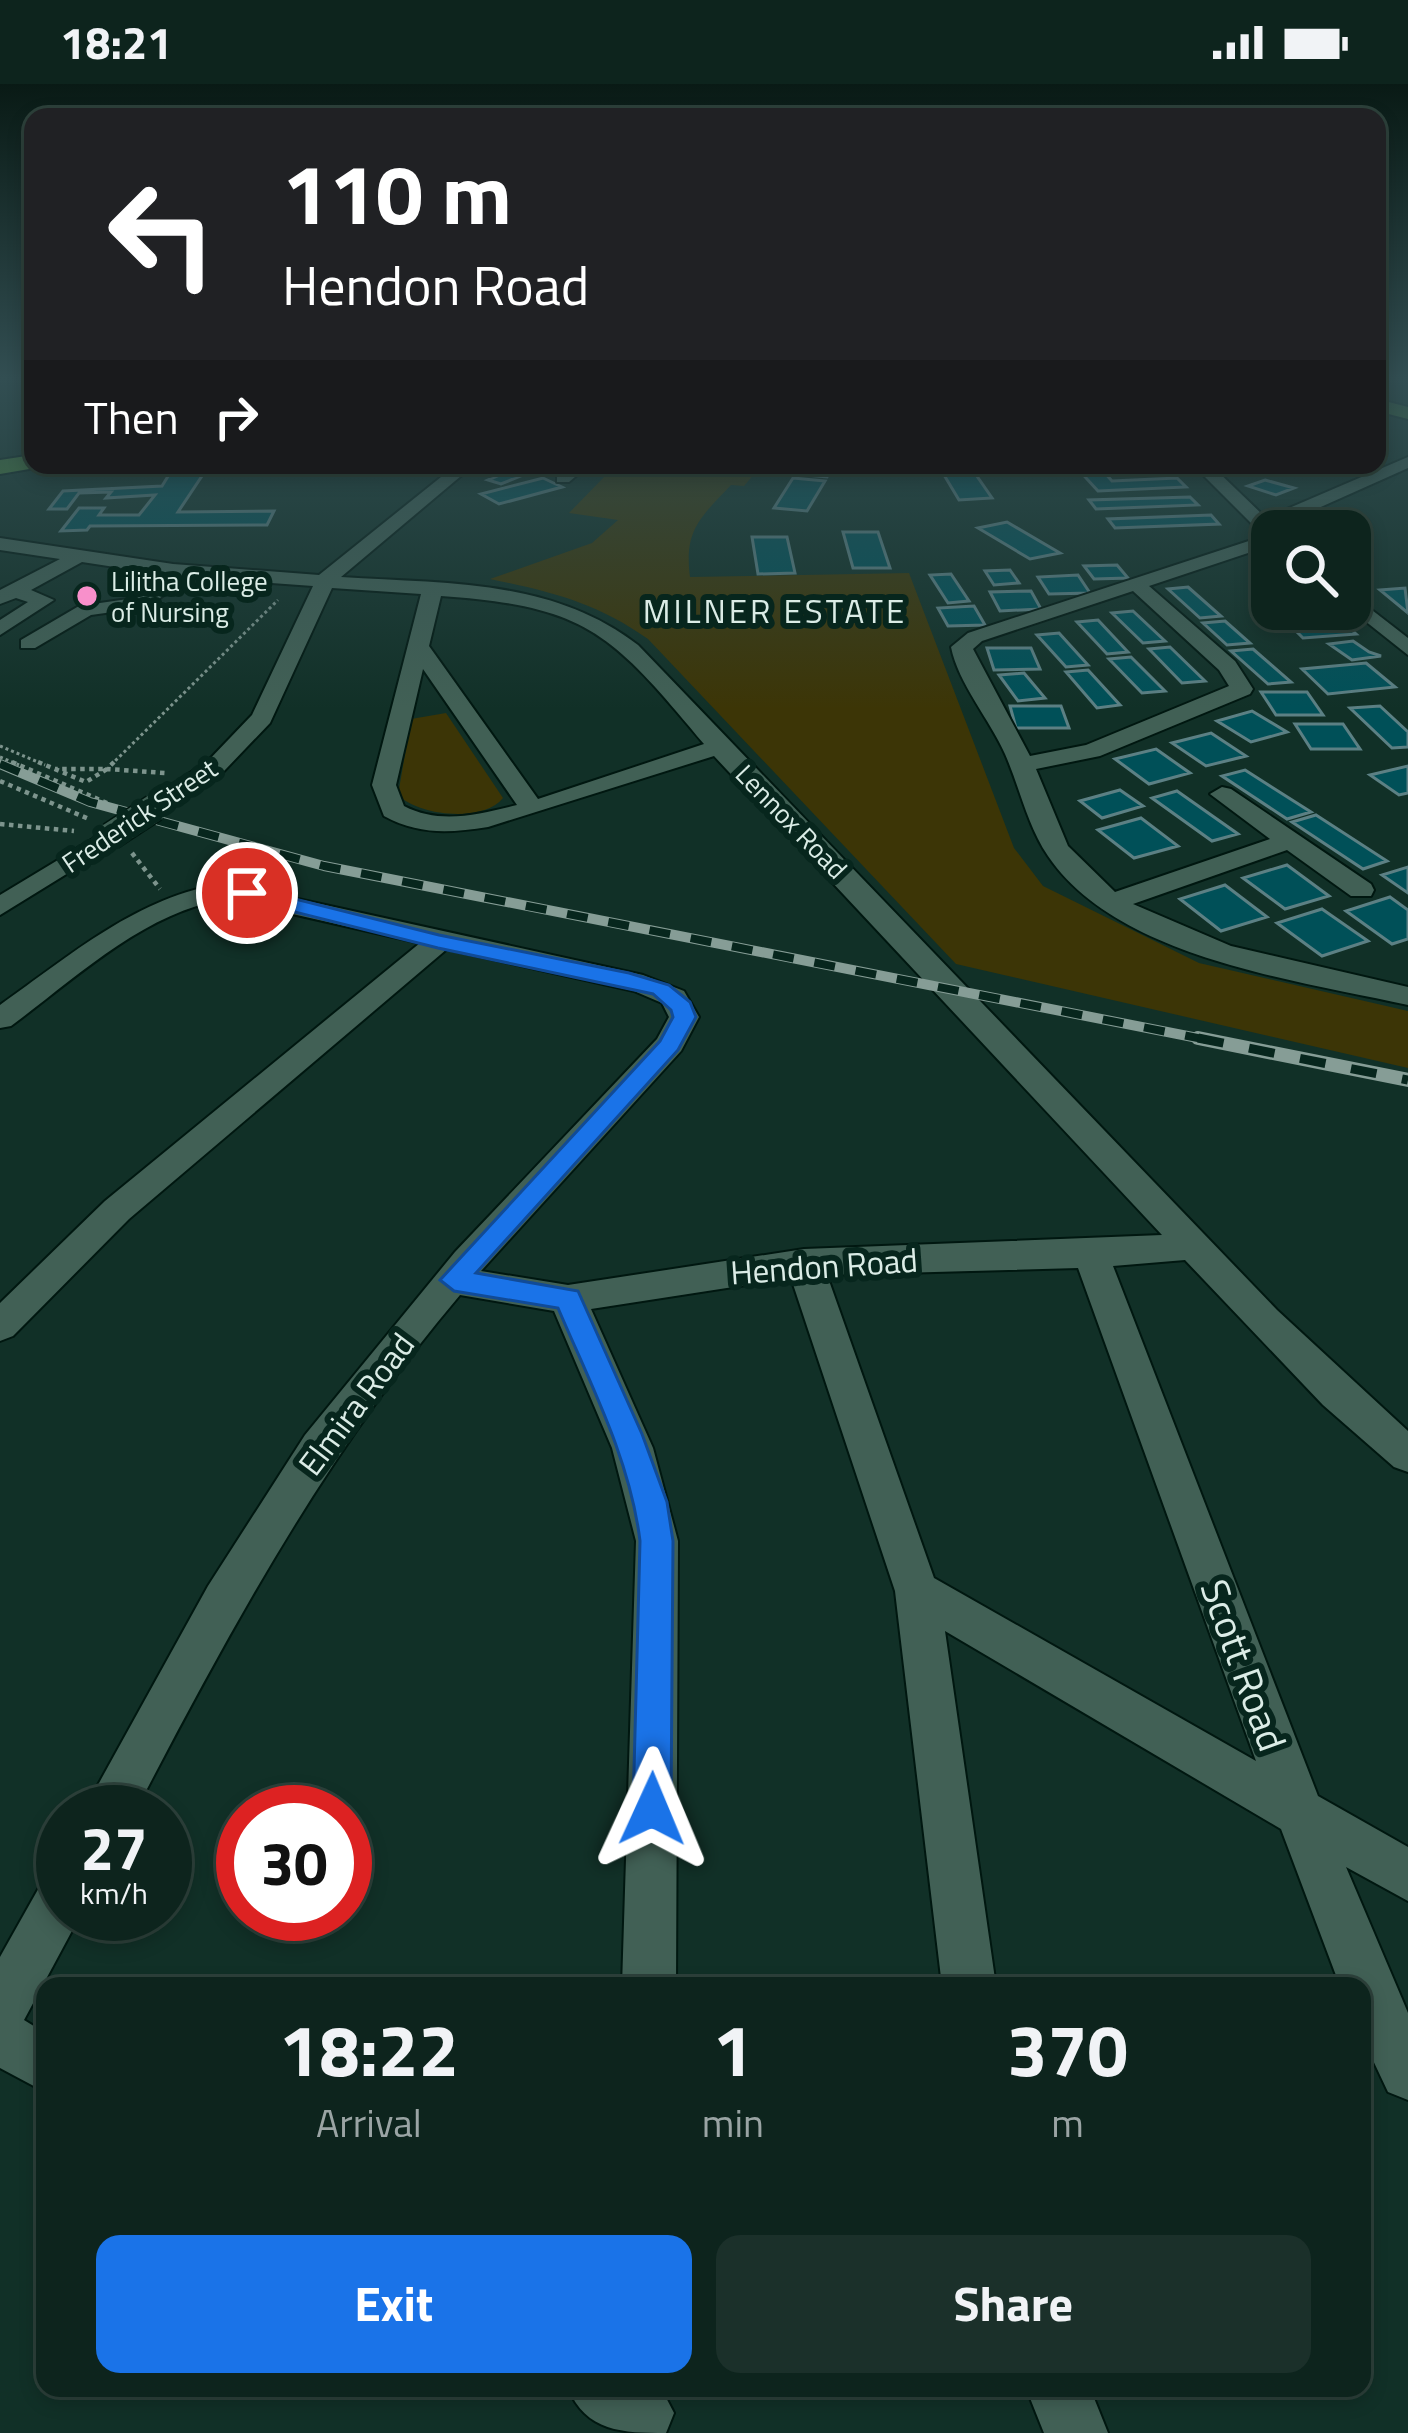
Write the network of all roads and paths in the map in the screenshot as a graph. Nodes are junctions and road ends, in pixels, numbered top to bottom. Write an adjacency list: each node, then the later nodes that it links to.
1 (436, 490): 11 (street)
2 (1226, 490): 5 (street)
3 (1354, 490): 4 (street)
4 (1314, 510)
5 (1251, 515)
6 (1251, 540): 12 (street)
7 (0, 544): 8 (street, Lennox Road)
8 (79, 556): 9 (street, Lennox Road); 14 (street)
9 (184, 571): 10 (street, Lennox Road); 17 (street)
10 (297, 578): 11 (street, Lennox Road); 25 (path)
11 (326, 579): 13 (street, Lennox Road); 32 (street, Frederick Street, bridge)
12 (1138, 586): 23 (street); 23 (street)
13 (433, 587): 18 (street); 21 (street, Lennox Road)
14 (6, 595): 16 (street)
15 (1371, 617): 19 (street)
16 (0, 629)
17 (28, 644)
18 (416, 644): 30 (street); 30 (street)
19 (1408, 649)
20 (0, 746): 24 (path)
21 (719, 747): 30 (street); 41 (street, Lennox Road)
22 (0, 757): 29 (path)
23 (1022, 766): 35 (street)
24 (55, 769): 25 (path); 25 (path)
25 (107, 769): 26 (path)
26 (153, 771)
27 (0, 781): 32 (path)
28 (1222, 794): 33 (street)
29 (119, 808)
30 (532, 808)
31 (0, 824): 32 (path)
32 (113, 837): 36 (path); 37 (street, Frederick Street)
33 (1288, 841): 34 (street); 35 (street)
34 (1361, 890)
35 (1114, 901): 39 (street)
36 (169, 903): 38 (street); 40 (street)
37 (0, 907)
38 (438, 942): 44 (street, Elmira Road); 46 (street)
39 (1408, 995)
40 (0, 1018)
41 (1197, 1246): 42 (street, Hendon Road); 47 (street, Lennox Road)
42 (1091, 1254): 43 (street, Hendon Road); 50 (street, Scott Road)
43 (804, 1262): 45 (street, Hendon Road); 48 (street)
44 (454, 1280): 45 (street, Hendon Road); 49 (street, Elmira Road)
45 (568, 1299): 53 (street)
46 (0, 1325)
47 (1408, 1455)
48 (916, 1591): 50 (street); 54 (street)
49 (123, 1785)
50 (1300, 1814): 51 (street); 55 (street, Scott Road)
51 (1408, 1874)
52 (38, 1941): 57 (street)
53 (649, 1977)
54 (968, 1977)
55 (1363, 1977)
56 (1371, 1996): 60 (street, Scott Road)
57 (0, 2012)
58 (0, 2038): 59 (street)
59 (36, 2059)
60 (1408, 2072)
61 (1062, 2397): 62 (street)
62 (1076, 2433)

